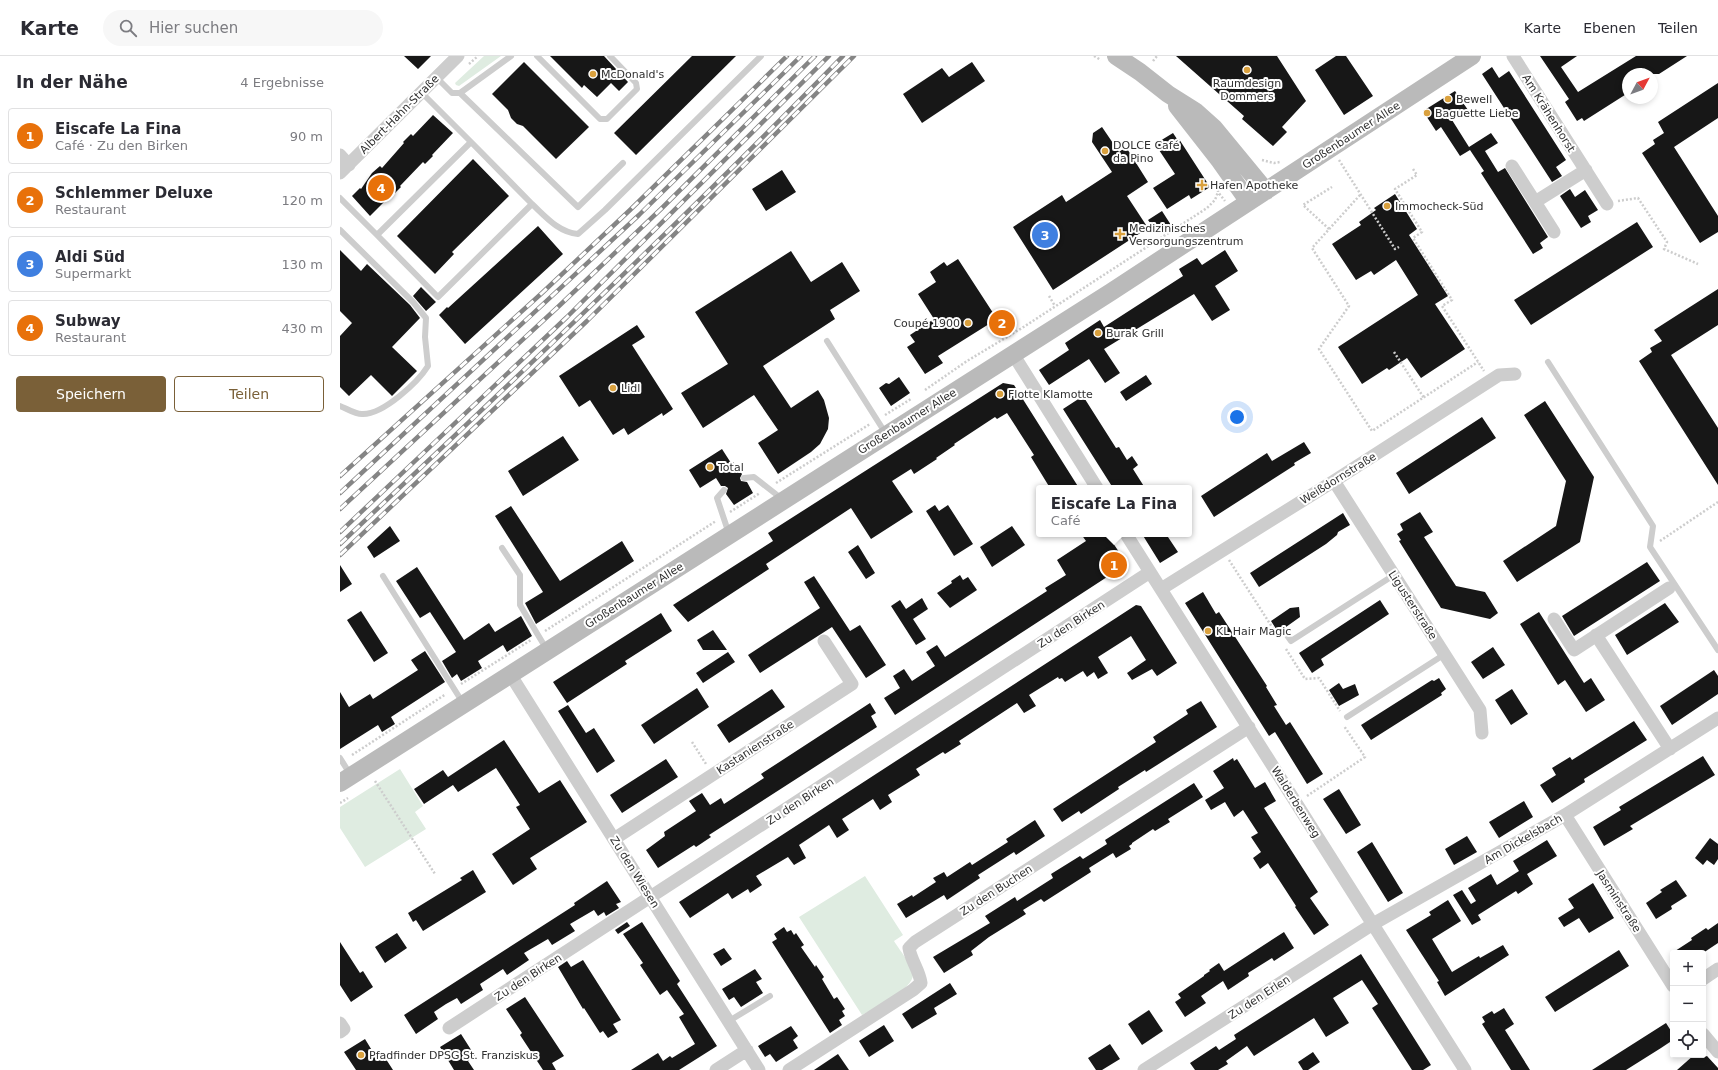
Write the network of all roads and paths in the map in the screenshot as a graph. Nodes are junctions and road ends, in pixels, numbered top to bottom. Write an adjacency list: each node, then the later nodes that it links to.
1 (458, 56): 12 (street, Albert-Hahn-Straße)
2 (511, 56): 14 (lane)
3 (537, 56): 4 (lane)
4 (610, 56)
5 (760, 56): 31 (lane)
6 (1094, 56): 10 (path)
7 (1157, 56): 11 (path)
8 (1472, 56): 17 (main road, Großenbaumer Allee)
9 (1513, 56): 22 (street, Am Krähenhorst)
10 (1109, 59): 15 (main road)
11 (1153, 61)
12 (436, 77): 13 (street, Albert-Hahn-Straße); 14 (lane)
13 (421, 92): 16 (lane); 19 (street, Albert-Hahn-Straße)
14 (460, 93): 18 (lane)
15 (1168, 94): 25 (main road); 29 (main road)
16 (472, 142): 31 (lane); 37 (lane)
17 (1331, 148): 25 (main road, Großenbaumer Allee); 27 (path)
18 (623, 163)
19 (343, 164)
20 (1512, 166): 30 (street)
21 (1413, 169): 49 (path)
22 (1586, 170): 30 (street); 32 (street, Am Krähenhorst)
23 (1218, 184): 26 (path)
24 (1332, 187): 34 (path)
25 (1266, 191): 29 (main road, Großenbaumer Allee)
26 (1218, 192): 33 (path); 41 (path)
27 (1360, 195): 34 (path); 38 (path)
28 (340, 198): 37 (lane)
29 (1249, 202): 33 (main road, Großenbaumer Allee)
30 (1535, 202): 36 (street)
31 (532, 204): 37 (lane)
32 (1607, 204): 39 (path)
33 (1233, 213): 44 (main road, Großenbaumer Allee)
34 (1329, 229): 49 (path)
35 (340, 230): 50 (lane)
36 (1554, 232)
37 (377, 235)
38 (1399, 247)
39 (1698, 264)
40 (1049, 296): 41 (path)
41 (1055, 306): 47 (path)
42 (827, 341): 51 (lane)
43 (1394, 352): 49 (path)
44 (1013, 354): 51 (main road, Großenbaumer Allee); 54 (street)
45 (1548, 362): 62 (lane)
46 (1515, 374): 53 (street, Weißdornstraße)
47 (924, 391)
48 (917, 395): 51 (path)
49 (1424, 398)
50 (340, 406)
51 (882, 427): 55 (path); 57 (main road, Großenbaumer Allee)
52 (744, 478): 55 (lane)
53 (1334, 481): 64 (street, Weißdornstraße); 66 (street, Ligusterstraße)
54 (1095, 485)
55 (768, 488): 57 (lane); 59 (path)
56 (724, 490): 59 (lane)
57 (781, 501): 60 (main road, Großenbaumer Allee)
58 (1718, 502): 62 (path)
59 (723, 516): 60 (lane); 76 (path)
60 (730, 534): 76 (main road, Großenbaumer Allee)
61 (1128, 537): 65 (street, Walderbenweg)
62 (1650, 547): 77 (lane)
63 (502, 548): 76 (lane)
64 (1223, 550): 69 (street, Weißdornstraße); 72 (path)
65 (1150, 572): 69 (street, Walderbenweg); 94 (street, Zu den Birken)
66 (1394, 575): 75 (lane); 78 (street, Ligusterstraße)
67 (383, 576): 80 (lane)
68 (1668, 588): 73 (street)
69 (1161, 589): 83 (street, Walderbenweg)
70 (1554, 619): 73 (street)
71 (1284, 631): 75 (lane)
72 (1276, 633)
73 (1596, 635): 86 (street)
74 (824, 641): 88 (street, Kastanienstraße)
75 (1291, 641): 81 (path)
76 (543, 643): 79 (main road, Großenbaumer Allee); 80 (path)
77 (1718, 650)
78 (1444, 654): 81 (lane); 84 (street, Ligusterstraße)
79 (510, 674): 80 (main road, Großenbaumer Allee); 92 (street, Zu den Wiesen)
80 (458, 696): 87 (main road, Großenbaumer Allee); 87 (path)
81 (1346, 718): 90 (path)
82 (1718, 718): 86 (street, Am Dickelsbach)
83 (1249, 727): 90 (street, Walderbenweg); 107 (street, Zu den Buchen)
84 (1482, 733)
85 (692, 742): 88 (path)
86 (1670, 749): 91 (street, Am Dickelsbach)
87 (343, 769)
88 (713, 775): 92 (street, Kastanienstraße)
89 (375, 781): 93 (path)
90 (1296, 803): 95 (street, Walderbenweg)
91 (1565, 815): 95 (street, Am Dickelsbach); 98 (street, Jasminstraße)
92 (614, 839): 94 (street, Zu den Wiesen)
93 (435, 874)
94 (651, 898): 100 (street, Zu den Wiesen); 101 (street, Zu den Birken)
95 (1373, 924): 108 (street, Zu den Erlen); 109 (street, Walderbenweg)
96 (1718, 969): 97 (street)
97 (1706, 977)
98 (1670, 981)
99 (770, 996): 100 (lane)
100 (729, 1021): 103 (street, Zu den Wiesen)
101 (449, 1028)
102 (1706, 1038): 104 (street)
103 (747, 1050): 105 (street); 106 (street, Zu den Wiesen)
104 (1718, 1052)
105 (716, 1070)
106 (759, 1070)
107 (789, 1070)
108 (1144, 1070)
109 (1465, 1070)

